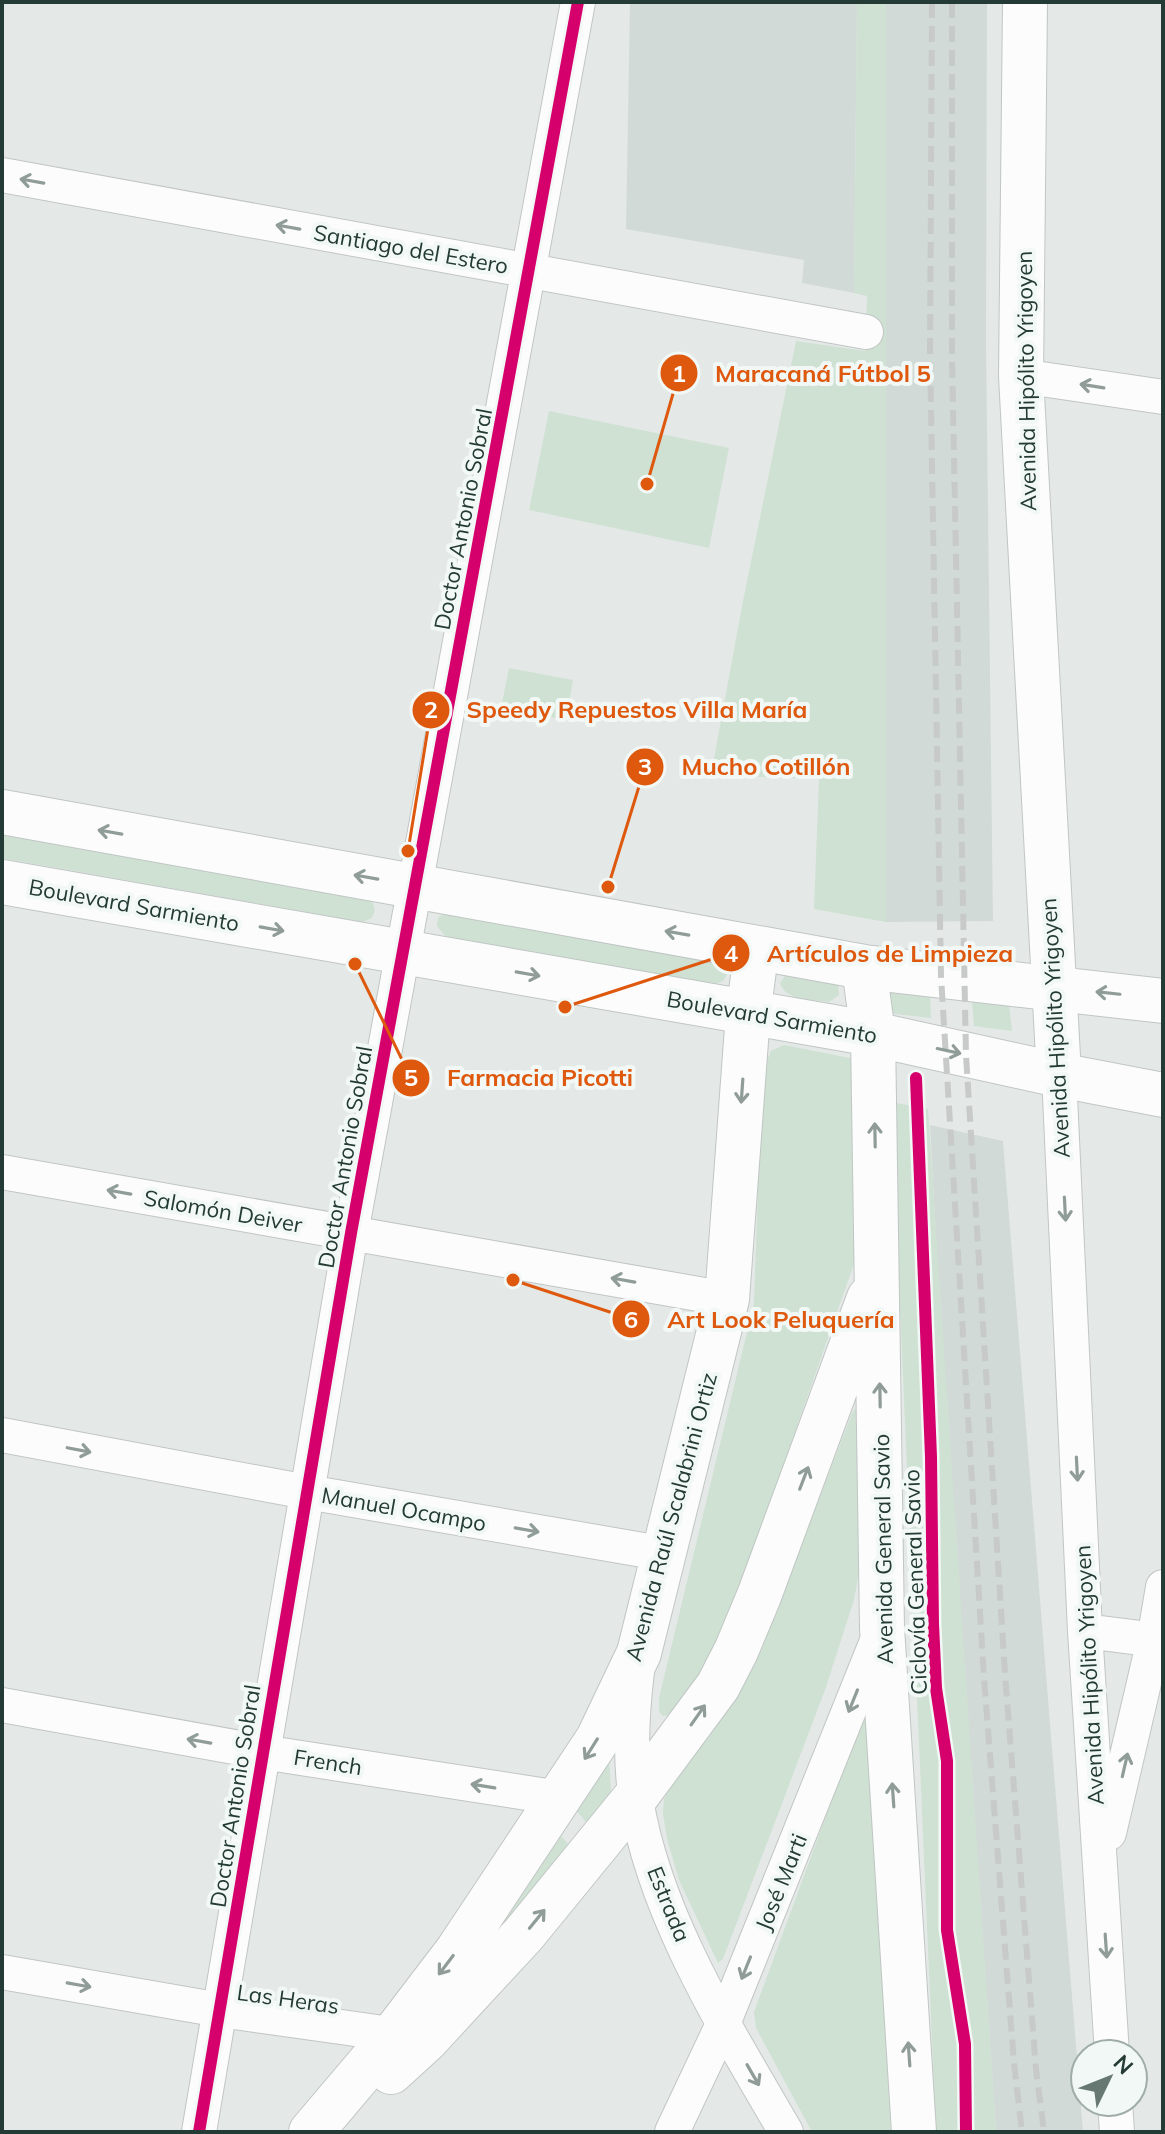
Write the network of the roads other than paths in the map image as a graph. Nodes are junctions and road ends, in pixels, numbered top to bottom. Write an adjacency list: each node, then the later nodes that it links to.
1 (578, 2): 4 (street, Doctor Antonio Sobral)
2 (1025, 2): 6 (main road, Avenida Hipólito Yrigoyen)
3 (2, 175): 4 (street, Santiago del Estero, one-way to 3)
4 (530, 270): 5 (street, Santiago del Estero); 10 (street, Doctor Antonio Sobral)
5 (866, 332)
6 (1021, 376): 7 (street, one-way to 6); 14 (main road, Avenida Hipólito Yrigoyen)
7 (1163, 397)
8 (2, 812): 10 (main road, one-way to 8)
9 (2, 882): 12 (main road, Boulevard Sarmiento, one-way to 12)
10 (414, 886): 11 (main road, one-way to 10); 12 (street, Doctor Antonio Sobral)
11 (757, 948): 13 (main road); 16 (main road, Avenida Raúl Scalabrini Ortiz)
12 (402, 951): 16 (main road, Boulevard Sarmiento, one-way to 16); 21 (street, Doctor Antonio Sobral)
13 (864, 967): 14 (main road); 17 (main road, Avenida General Savio)
14 (1052, 988): 15 (main road, one-way to 14); 18 (main road, Avenida Hipólito Yrigoyen)
15 (1163, 1001)
16 (748, 1014): 17 (main road, Boulevard Sarmiento); 23 (main road, Avenida Raúl Scalabrini Ortiz, one-way to 23)
17 (873, 1034): 18 (main road, Boulevard Sarmiento, one-way to 18); 22 (main road, Avenida General Savio, one-way to 17)
18 (1059, 1075): 19 (main road, Boulevard Sarmiento); 29 (street, Avenida Hipólito Yrigoyen, one-way to 29)
19 (1163, 1095)
20 (2, 1172): 21 (street, Salomón Deiver, one-way to 20)
21 (351, 1233): 23 (street, Salomón Deiver, one-way to 21); 25 (street, Doctor Antonio Sobral)
22 (877, 1273): 28 (main road, Avenida General Savio, one-way to 22); 35 (main road, Avenida Raúl Scalabrini Ortiz, one-way to 22)
23 (727, 1299): 26 (main road, Avenida Raúl Scalabrini Ortiz)
24 (2, 1435): 25 (street, Manuel Ocampo, one-way to 25)
25 (307, 1492): 26 (street, Manuel Ocampo, one-way to 26); 33 (street, Doctor Antonio Sobral)
26 (666, 1554): 31 (main road, Avenida Raúl Scalabrini Ortiz)
27 (1163, 1587): 30 (street)
28 (882, 1628): 39 (street, José Marti, one-way to 39); 47 (main road, Avenida General Savio, one-way to 28)
29 (1085, 1631): 30 (street); 36 (street, Avenida Hipólito Yrigoyen)
30 (1158, 1641): 36 (street, one-way to 30)
31 (639, 1653): 34 (main road, Avenida Raúl Scalabrini Ortiz, one-way to 34); 35 (street, Estrada)
32 (2, 1705): 33 (street, French, one-way to 32)
33 (262, 1752): 34 (street, French, one-way to 33); 38 (street, Doctor Antonio Sobral)
34 (560, 1798): 40 (main road, Avenida Raúl Scalabrini Ortiz, one-way to 40)
35 (635, 1798): 39 (street, Estrada); 40 (main road, Avenida Raúl Scalabrini Ortiz, one-way to 35)
36 (1101, 1868): 41 (street, Avenida Hipólito Yrigoyen, one-way to 41)
37 (2, 1972): 38 (street, Las Heras, one-way to 38)
38 (220, 2010): 40 (street, Las Heras); 42 (street, Doctor Antonio Sobral)
39 (723, 2024): 45 (street, José Marti); 46 (street, Estrada, one-way to 46)
40 (410, 2037): 43 (main road, Avenida Raúl Scalabrini Ortiz); 44 (main road, Avenida Raúl Scalabrini Ortiz)
41 (1111, 2038)
42 (199, 2132)
43 (311, 2132)
44 (323, 2132)
45 (672, 2132)
46 (786, 2132)
47 (914, 2132)

